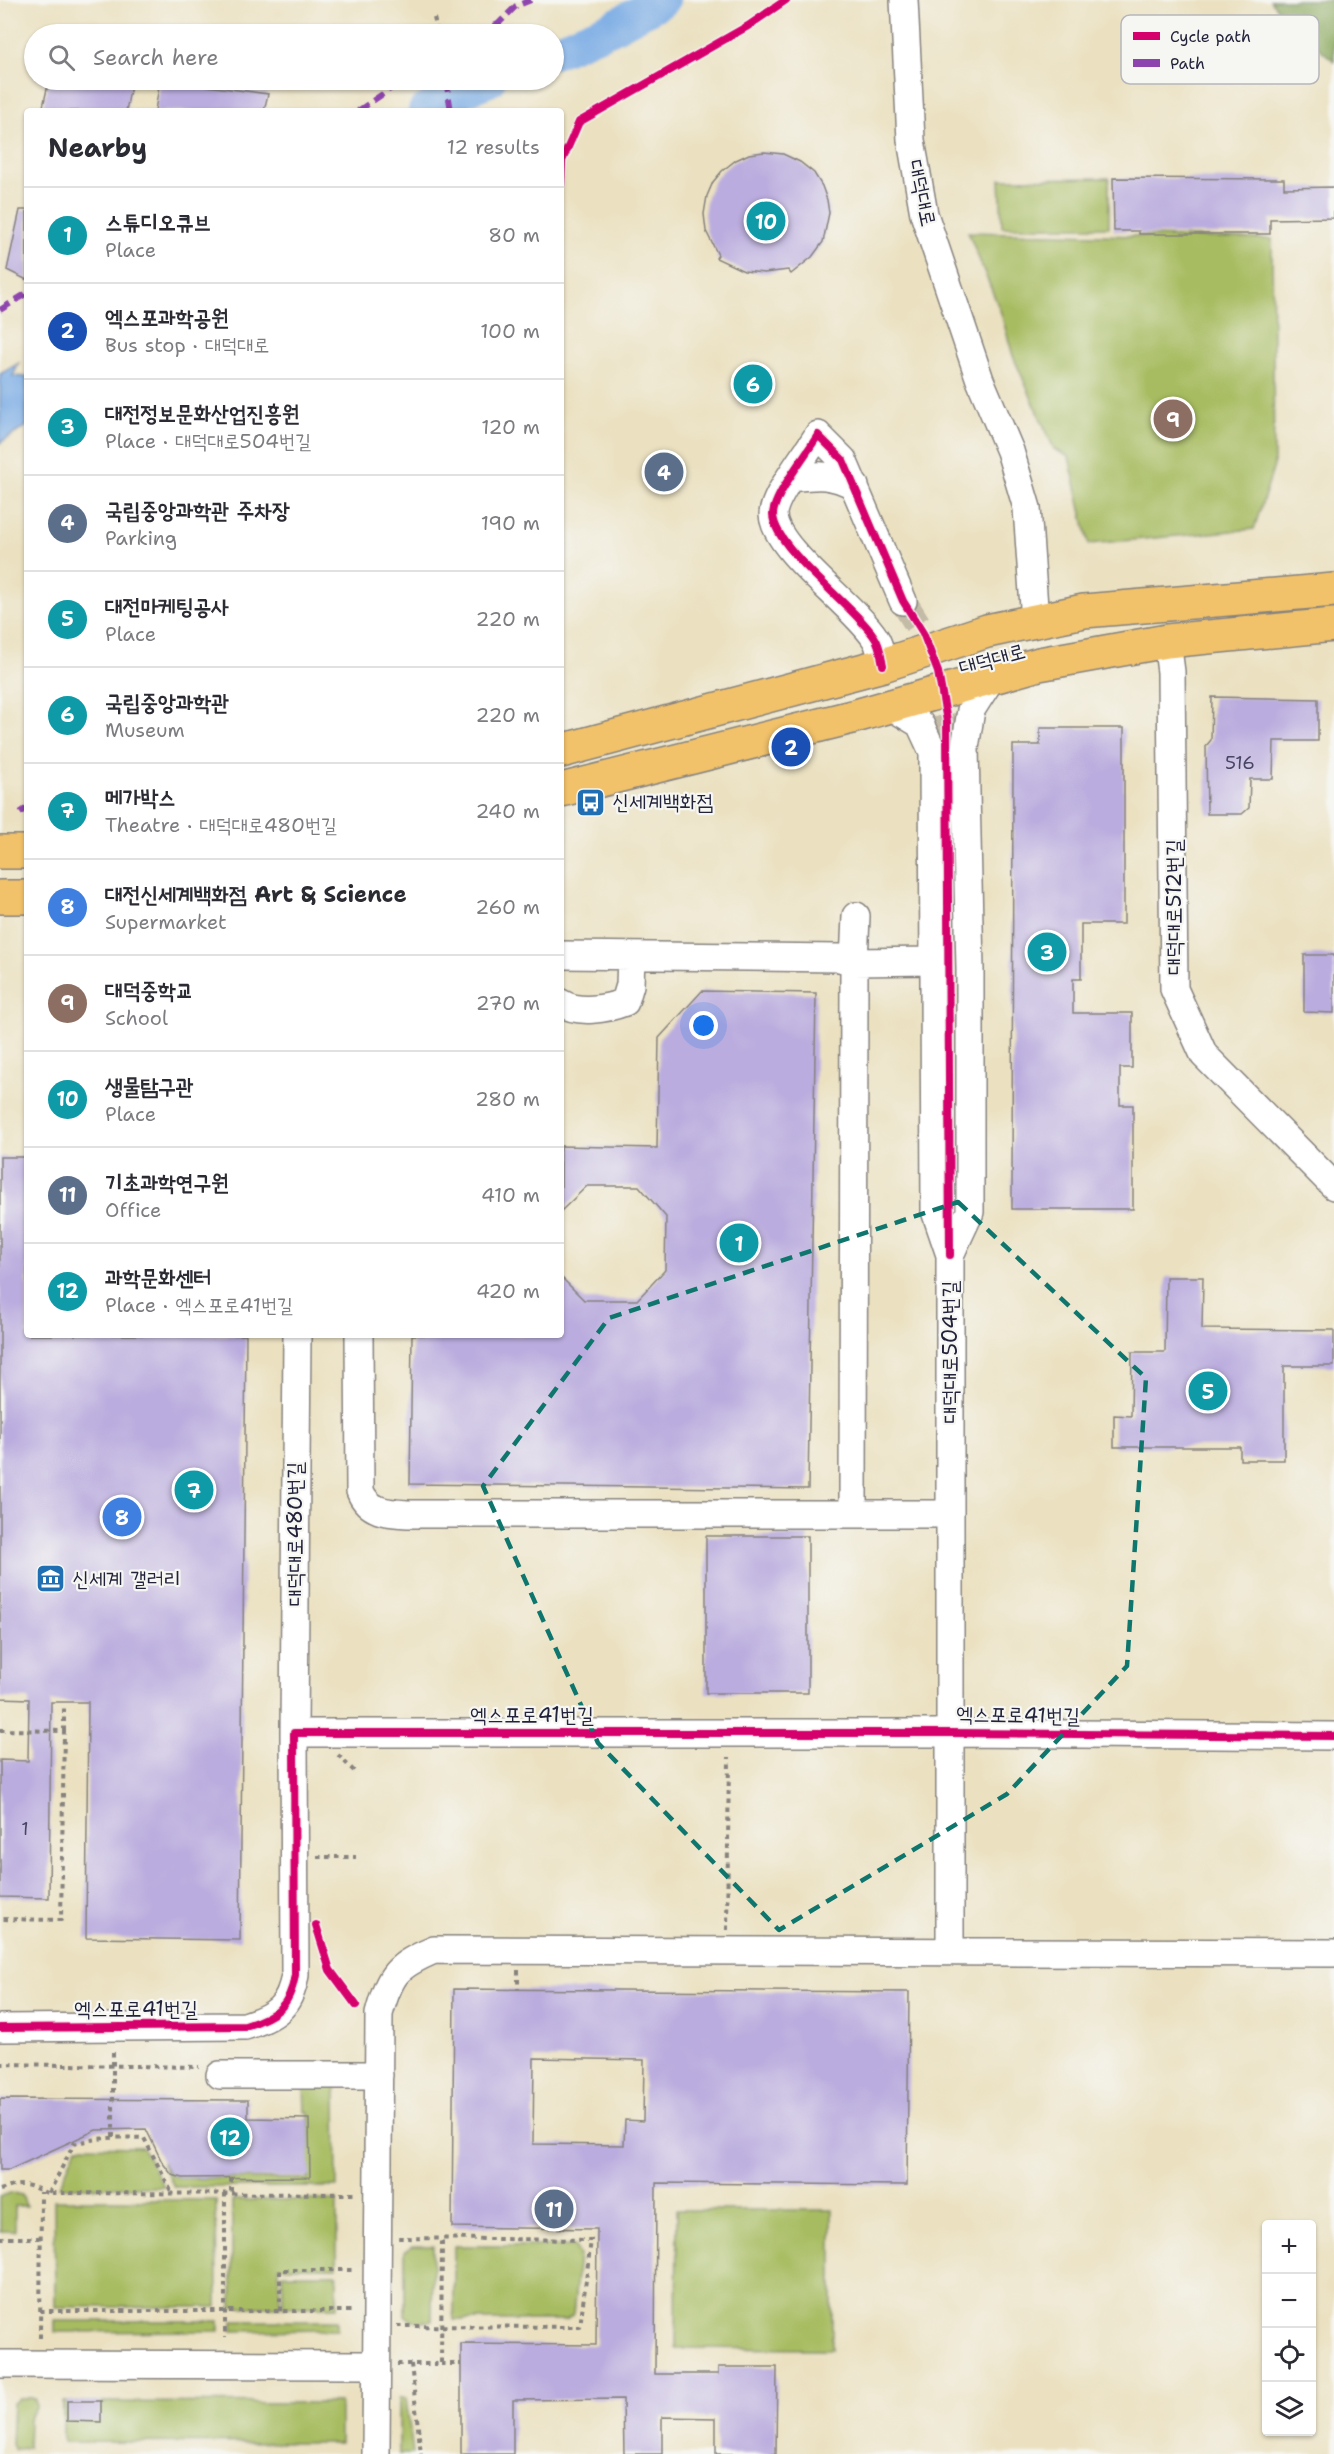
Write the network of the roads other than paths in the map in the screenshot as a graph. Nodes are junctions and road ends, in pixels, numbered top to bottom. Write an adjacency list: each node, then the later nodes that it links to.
1 (904, 0): 6 (street, 대덕대로)
2 (791, 478): 3 (street); 3 (street); 9 (street)
3 (855, 486): 5 (street)
4 (1334, 590): 6 (main road, 대덕대로)
5 (903, 601)
6 (1035, 621): 9 (main road, 대덕대로)
7 (1334, 625): 8 (main road, 대덕대로)
8 (1167, 641): 10 (main road, 대덕대로); 26 (street, 대덕대로512번길)
9 (883, 665): 12 (main road, 대덕대로)
10 (992, 677): 11 (main road, 대덕대로); 18 (street)
11 (890, 706): 13 (main road, 대덕대로); 19 (street, 대덕대로504번길)
12 (564, 750)
13 (564, 788)
14 (0, 852): 15 (main road)
15 (24, 852)
16 (0, 897): 17 (main road)
17 (24, 897)
18 (969, 898): 19 (street); 27 (street)
19 (940, 912): 23 (street, 대덕대로504번길); 27 (street)
20 (856, 916): 24 (street)
21 (564, 955): 22 (street)
22 (631, 956): 24 (street); 25 (street)
23 (934, 961): 24 (street); 27 (street, 대덕대로504번길)
24 (854, 962): 30 (street)
25 (564, 1004)
26 (1334, 1186)
27 (950, 1256): 31 (street, 대덕대로504번길)
28 (297, 1338): 32 (street, 대덕대로480번길)
29 (359, 1338): 30 (street)
30 (853, 1514): 31 (street)
31 (948, 1514): 33 (street, 대덕대로504번길)
32 (294, 1733): 33 (street, 엑스포로41번길); 37 (street, 엑스포로41번길)
33 (949, 1733): 34 (street, 엑스포로41번길); 35 (street, 대덕대로504번길)
34 (1334, 1736)
35 (950, 1950): 36 (street); 39 (street)
36 (1334, 1953)
37 (0, 2028)
38 (220, 2074): 39 (street)
39 (379, 2075): 41 (street)
40 (0, 2364): 41 (street)
41 (386, 2365): 42 (street)
42 (376, 2454)

